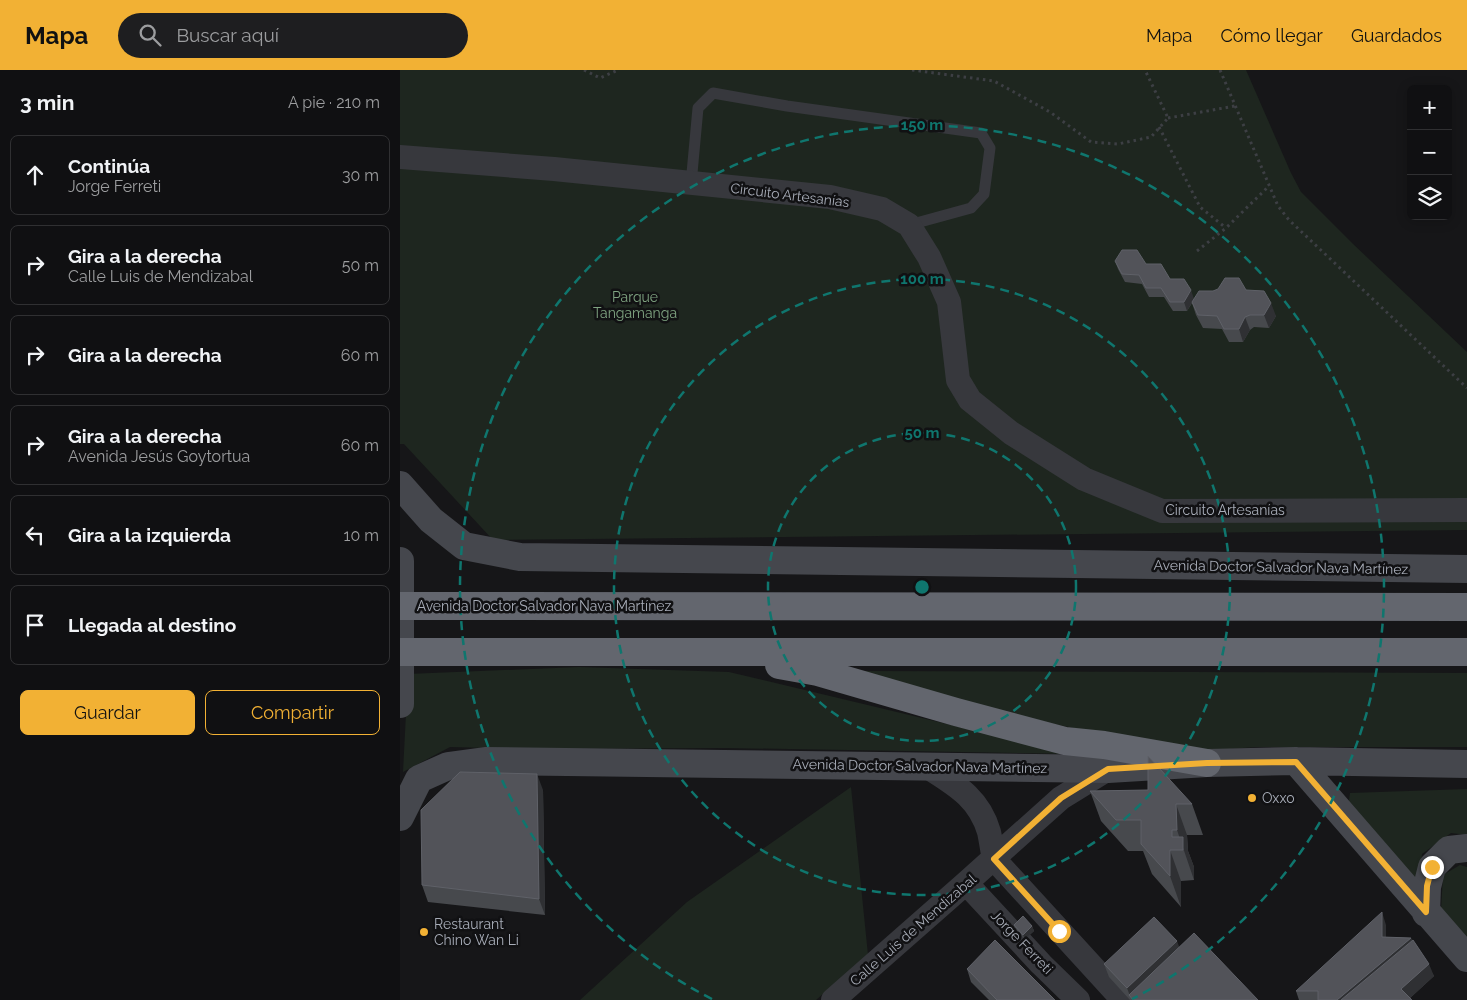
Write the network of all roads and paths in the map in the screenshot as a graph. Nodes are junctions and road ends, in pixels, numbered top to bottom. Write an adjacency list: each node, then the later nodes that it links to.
1 (584, 70): 2 (path)
2 (618, 70)
3 (912, 70): 8 (path)
4 (1145, 70): 7 (path)
5 (1220, 70): 6 (path)
6 (1235, 106): 7 (path); 11 (path)
7 (1168, 118): 8 (path)
8 (1160, 127): 13 (path)
9 (400, 157): 10 (street, Circuito Artesanías)
10 (691, 184): 12 (street, Circuito Artesanías); 12 (lane)
11 (1269, 186): 13 (path); 15 (path)
12 (909, 224): 17 (street, Circuito Artesanías)
13 (1226, 228): 14 (path)
14 (1197, 251)
15 (1467, 388)
16 (400, 486): 19 (main road, Avenida Doctor Salvador Nava Martínez)
17 (1467, 510)
18 (400, 561): 25 (main road)
19 (1467, 569)
20 (400, 606): 21 (highway, Avenida Doctor Salvador Nava Martínez)
21 (1467, 607)
22 (400, 652): 23 (highway)
23 (706, 652): 24 (highway); 27 (highway)
24 (1467, 652)
25 (400, 704)
26 (1296, 762): 27 (main road, Avenida Doctor Salvador Nava Martínez); 28 (main road, Avenida Doctor Salvador Nava Martínez); 35 (main road)
27 (1207, 763): 30 (main road, Avenida Doctor Salvador Nava Martínez)
28 (1467, 764)
29 (926, 766): 30 (main road, Avenida Doctor Salvador Nava Martínez); 31 (main road, Avenida Doctor Salvador Nava Martínez); 33 (street)
30 (1108, 769): 33 (street, Calle Luis de Mendizabal)
31 (400, 818)
32 (1467, 848): 35 (main road)
33 (994, 859): 34 (street, Calle Luis de Mendizabal); 39 (street)
34 (966, 883): 37 (street, Calle Luis de Mendizabal); 38 (street, Jorge Ferreti)
35 (1426, 912): 36 (main road)
36 (1467, 958)
37 (833, 1000)
38 (1078, 1000)
39 (1123, 1000)

